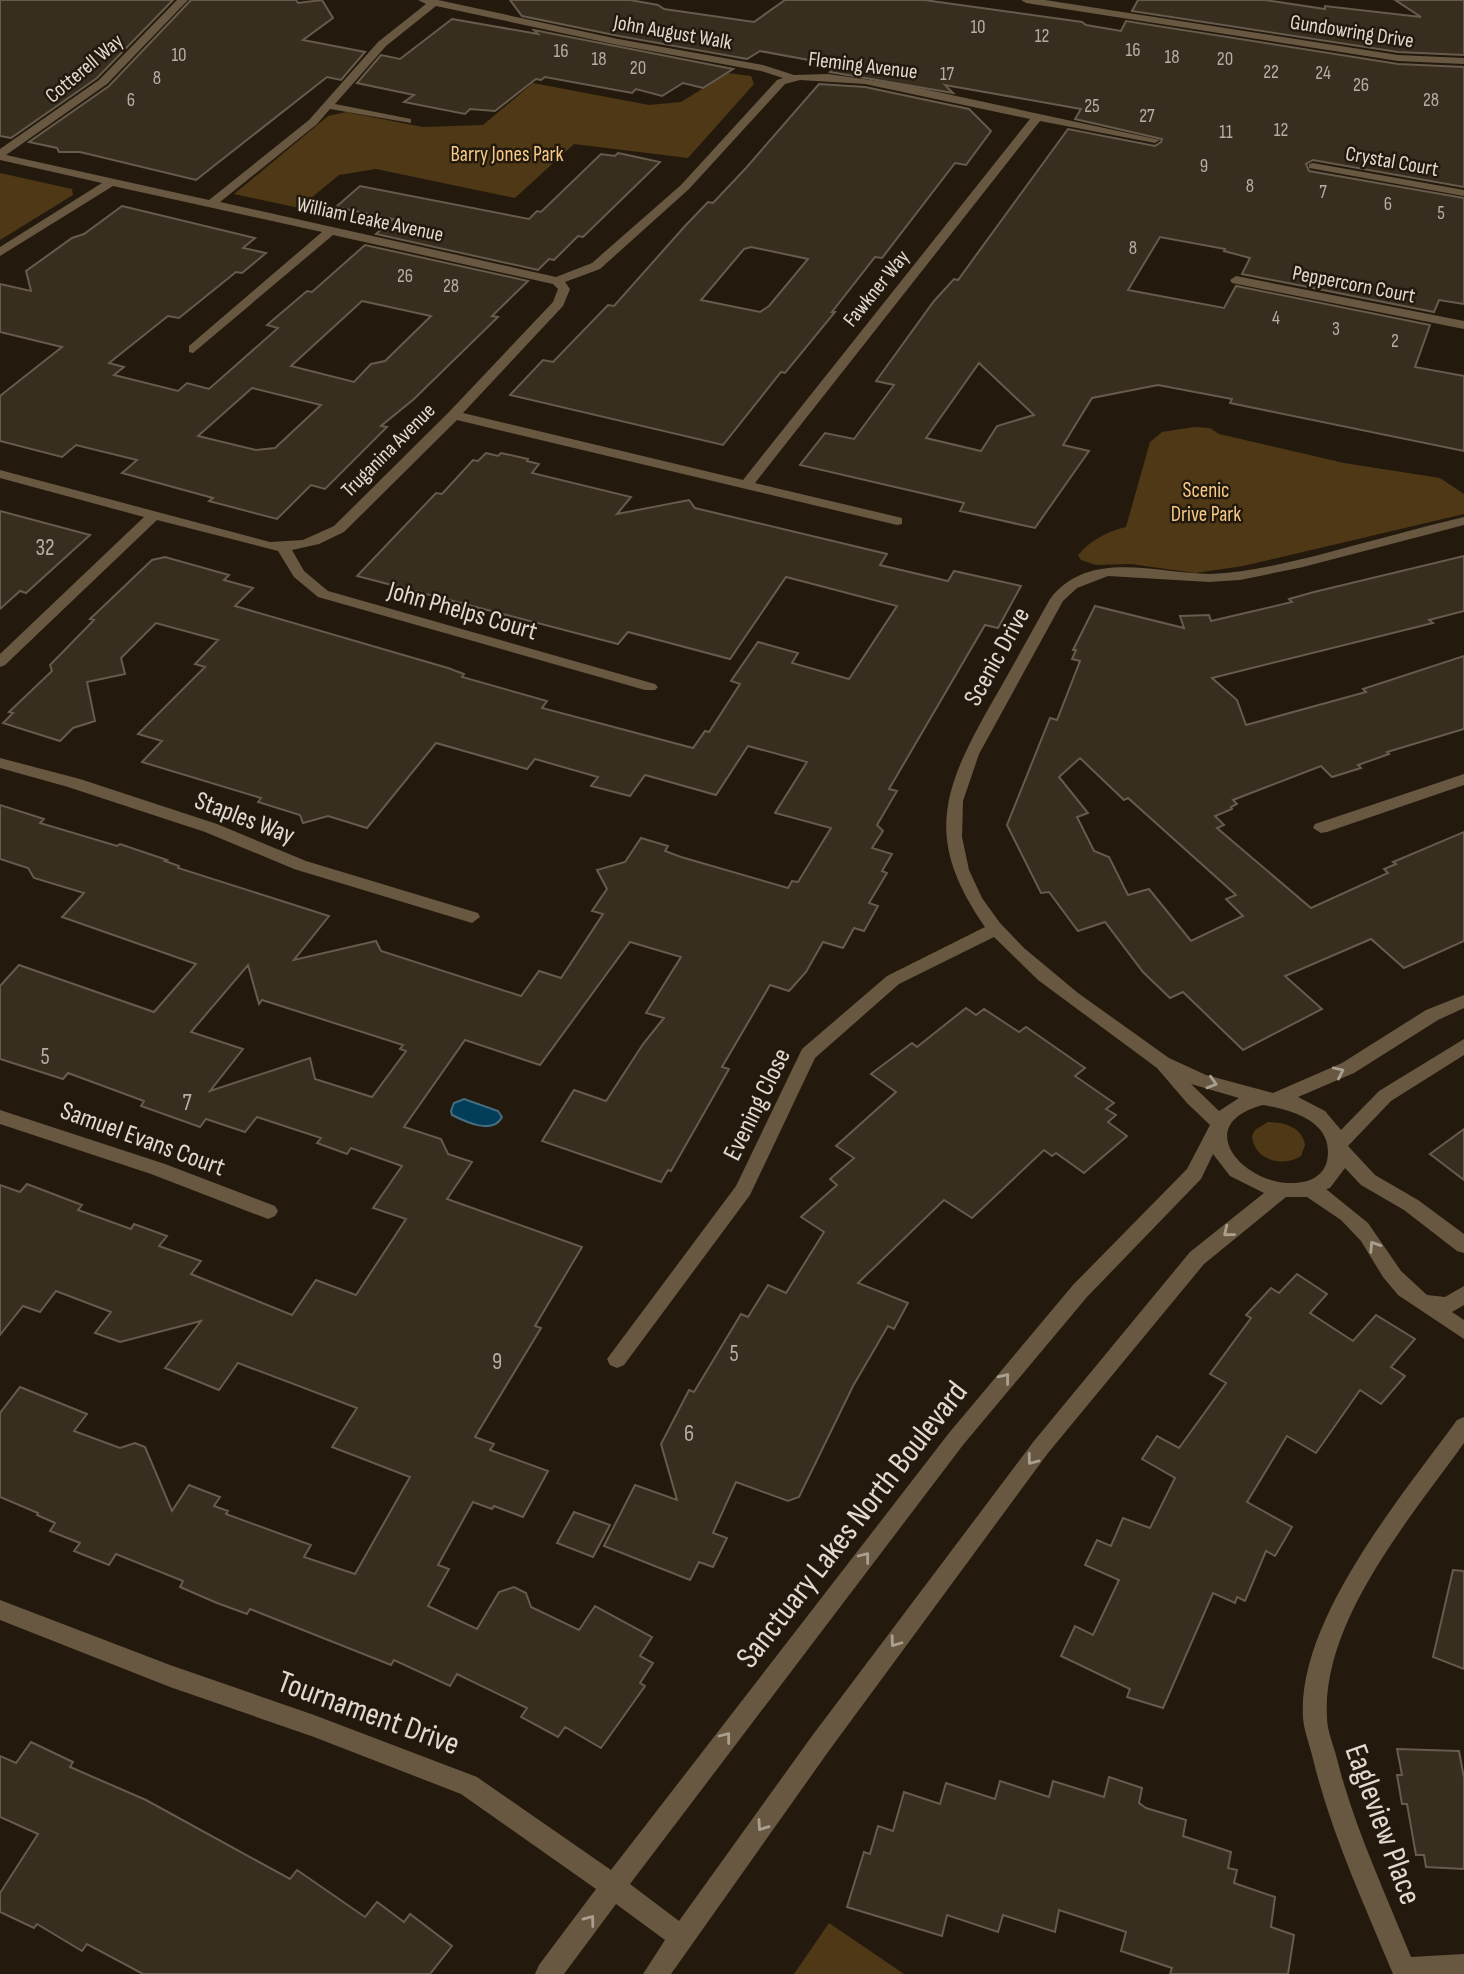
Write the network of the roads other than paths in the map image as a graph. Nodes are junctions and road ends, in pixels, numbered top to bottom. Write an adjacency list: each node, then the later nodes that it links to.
1 (183, 0): 10 (street, Cotterell Way)
2 (1026, 0): 4 (street, Gundowring Drive)
3 (428, 1): 5 (street, John August Walk); 6 (street)
4 (1464, 61)
5 (791, 77): 7 (street, Fleming Avenue); 18 (street, Fleming Avenue)
6 (329, 106): 8 (street); 14 (street)
7 (1037, 118): 9 (street, Fleming Avenue); 23 (street, Fawkner Way)
8 (407, 121)
9 (1155, 140)
10 (0, 156): 12 (street, William Leake Avenue)
11 (1312, 166): 13 (street, Crystal Court)
12 (111, 182): 14 (street, William Leake Avenue); 16 (street)
13 (1464, 193)
14 (212, 203): 15 (street, William Leake Avenue)
15 (330, 231): 18 (street, William Leake Avenue); 20 (street)
16 (0, 252)
17 (1236, 280): 19 (street, Peppercorn Court)
18 (557, 281): 21 (street)
19 (1464, 325)
20 (193, 349)
21 (454, 415): 23 (street, Truganina Avenue); 27 (street, Truganina Avenue)
22 (0, 474): 24 (street, Truganina Avenue)
23 (747, 484): 25 (street, Truganina Avenue)
24 (154, 515): 27 (street, Truganina Avenue); 28 (street)
25 (897, 521)
26 (1464, 521): 34 (street, Scenic Drive)
27 (285, 548): 29 (street, John Phelps Court)
28 (0, 662)
29 (650, 687)
30 (0, 763): 33 (street, Staples Way)
31 (1464, 779): 32 (street)
32 (1321, 828)
33 (472, 917)
34 (993, 930): 37 (street, Scenic Drive); 49 (street, Evening Close)
35 (1464, 1001): 38 (street, one-way to 35)
36 (1464, 1046): 41 (street)
37 (1163, 1063): 38 (street, Scenic Drive, one-way to 38); 40 (street, Scenic Drive)
38 (1270, 1098): 40 (street); 41 (street)
39 (0, 1117): 44 (street, Samuel Evans Court)
40 (1219, 1125): 43 (street); 52 (street, Sanctuary Lakes North Boulevard, one-way to 40)
41 (1340, 1146): 42 (street); 45 (street)
42 (1308, 1188): 43 (street); 47 (street, one-way to 42)
43 (1281, 1190): 53 (street, one-way to 53)
44 (268, 1211)
45 (1464, 1245)
46 (1464, 1294): 47 (street)
47 (1416, 1298): 48 (street)
48 (1464, 1331)
49 (617, 1359)
50 (1464, 1426): 54 (street, Eagleview Place)
51 (0, 1610): 52 (street, Tournament Drive)
52 (615, 1887): 53 (street, Tournament Drive); 55 (street, Sanctuary Lakes North Boulevard, one-way to 52)
53 (682, 1938): 56 (street)
54 (1464, 1967)
55 (548, 1974)
56 (656, 1974)

